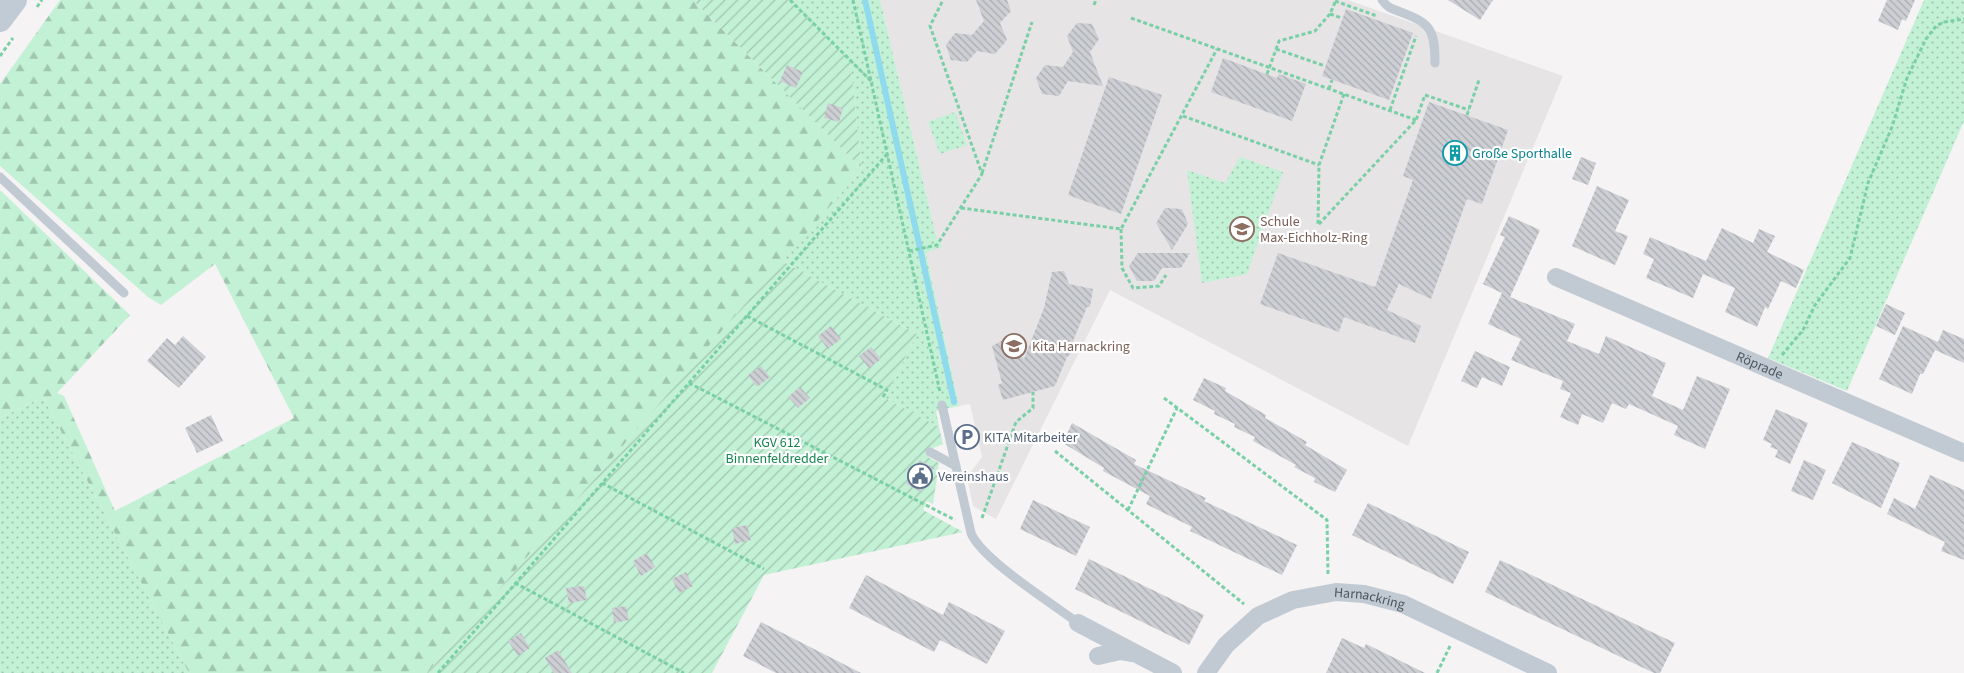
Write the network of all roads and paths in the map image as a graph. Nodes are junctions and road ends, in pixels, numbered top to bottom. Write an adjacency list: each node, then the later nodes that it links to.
1 (15, 0): 14 (main road)
2 (790, 0): 25 (path)
3 (853, 0): 25 (path)
4 (943, 0): 35 (path)
5 (1096, 0): 8 (path)
6 (1382, 0): 19 (lane)
7 (1336, 1): 9 (path); 12 (path)
8 (1094, 5)
9 (1330, 14): 11 (path); 18 (path)
10 (1131, 18): 17 (path)
11 (1342, 18)
12 (1382, 18)
13 (1964, 19): 44 (path)
14 (0, 20)
15 (1032, 22): 35 (path)
16 (1418, 31): 28 (path)
17 (1217, 49): 21 (path); 31 (path)
18 (1276, 49): 20 (path); 21 (path)
19 (1435, 63)
20 (1325, 66)
21 (1269, 68): 22 (path); 26 (path)
22 (1267, 74)
23 (1332, 80): 26 (path)
24 (1479, 80): 29 (path)
25 (871, 82): 33 (path)
26 (1329, 89): 27 (path)
27 (1344, 94): 28 (path); 34 (path)
28 (1390, 110): 32 (path)
29 (1469, 110): 30 (path); 32 (path)
30 (1467, 115)
31 (1183, 116): 34 (path); 38 (path)
32 (1416, 120): 34 (path)
33 (887, 154): 39 (path); 43 (path)
34 (1319, 165)
35 (982, 174): 37 (path)
36 (0, 177): 42 (lane)
37 (961, 208): 38 (path); 39 (path)
38 (1121, 229): 40 (path)
39 (909, 251): 49 (path)
40 (1166, 275)
41 (1556, 277): 44 (street, Röprade)
42 (124, 293)
43 (747, 316): 45 (path); 47 (path)
44 (1774, 371): 53 (street, Röprade)
45 (689, 383): 55 (path); 58 (path)
46 (1033, 392): 57 (path)
47 (883, 397)
48 (1164, 398): 50 (path)
49 (942, 406): 54 (lane)
50 (1177, 408): 56 (path); 61 (path)
51 (1055, 451): 56 (path)
52 (930, 452): 54 (lane)
53 (1964, 454)
54 (959, 468): 58 (lane)
55 (602, 483): 59 (path); 60 (path)
56 (1128, 510): 62 (path)
57 (984, 512)
58 (970, 528): 63 (lane)
59 (764, 569)
60 (515, 583): 67 (path); 68 (path)
61 (1328, 592): 62 (street, Harnackring); 64 (street, Harnackring)
62 (1258, 616): 70 (street, Harnackring)
63 (1078, 623): 65 (street)
64 (1458, 630): 71 (path); 72 (street, Harnackring)
65 (1138, 655): 66 (street); 69 (street)
66 (1098, 656)
67 (438, 673)
68 (684, 673)
69 (1173, 673)
70 (1206, 673)
71 (1437, 673)
72 (1548, 673)

